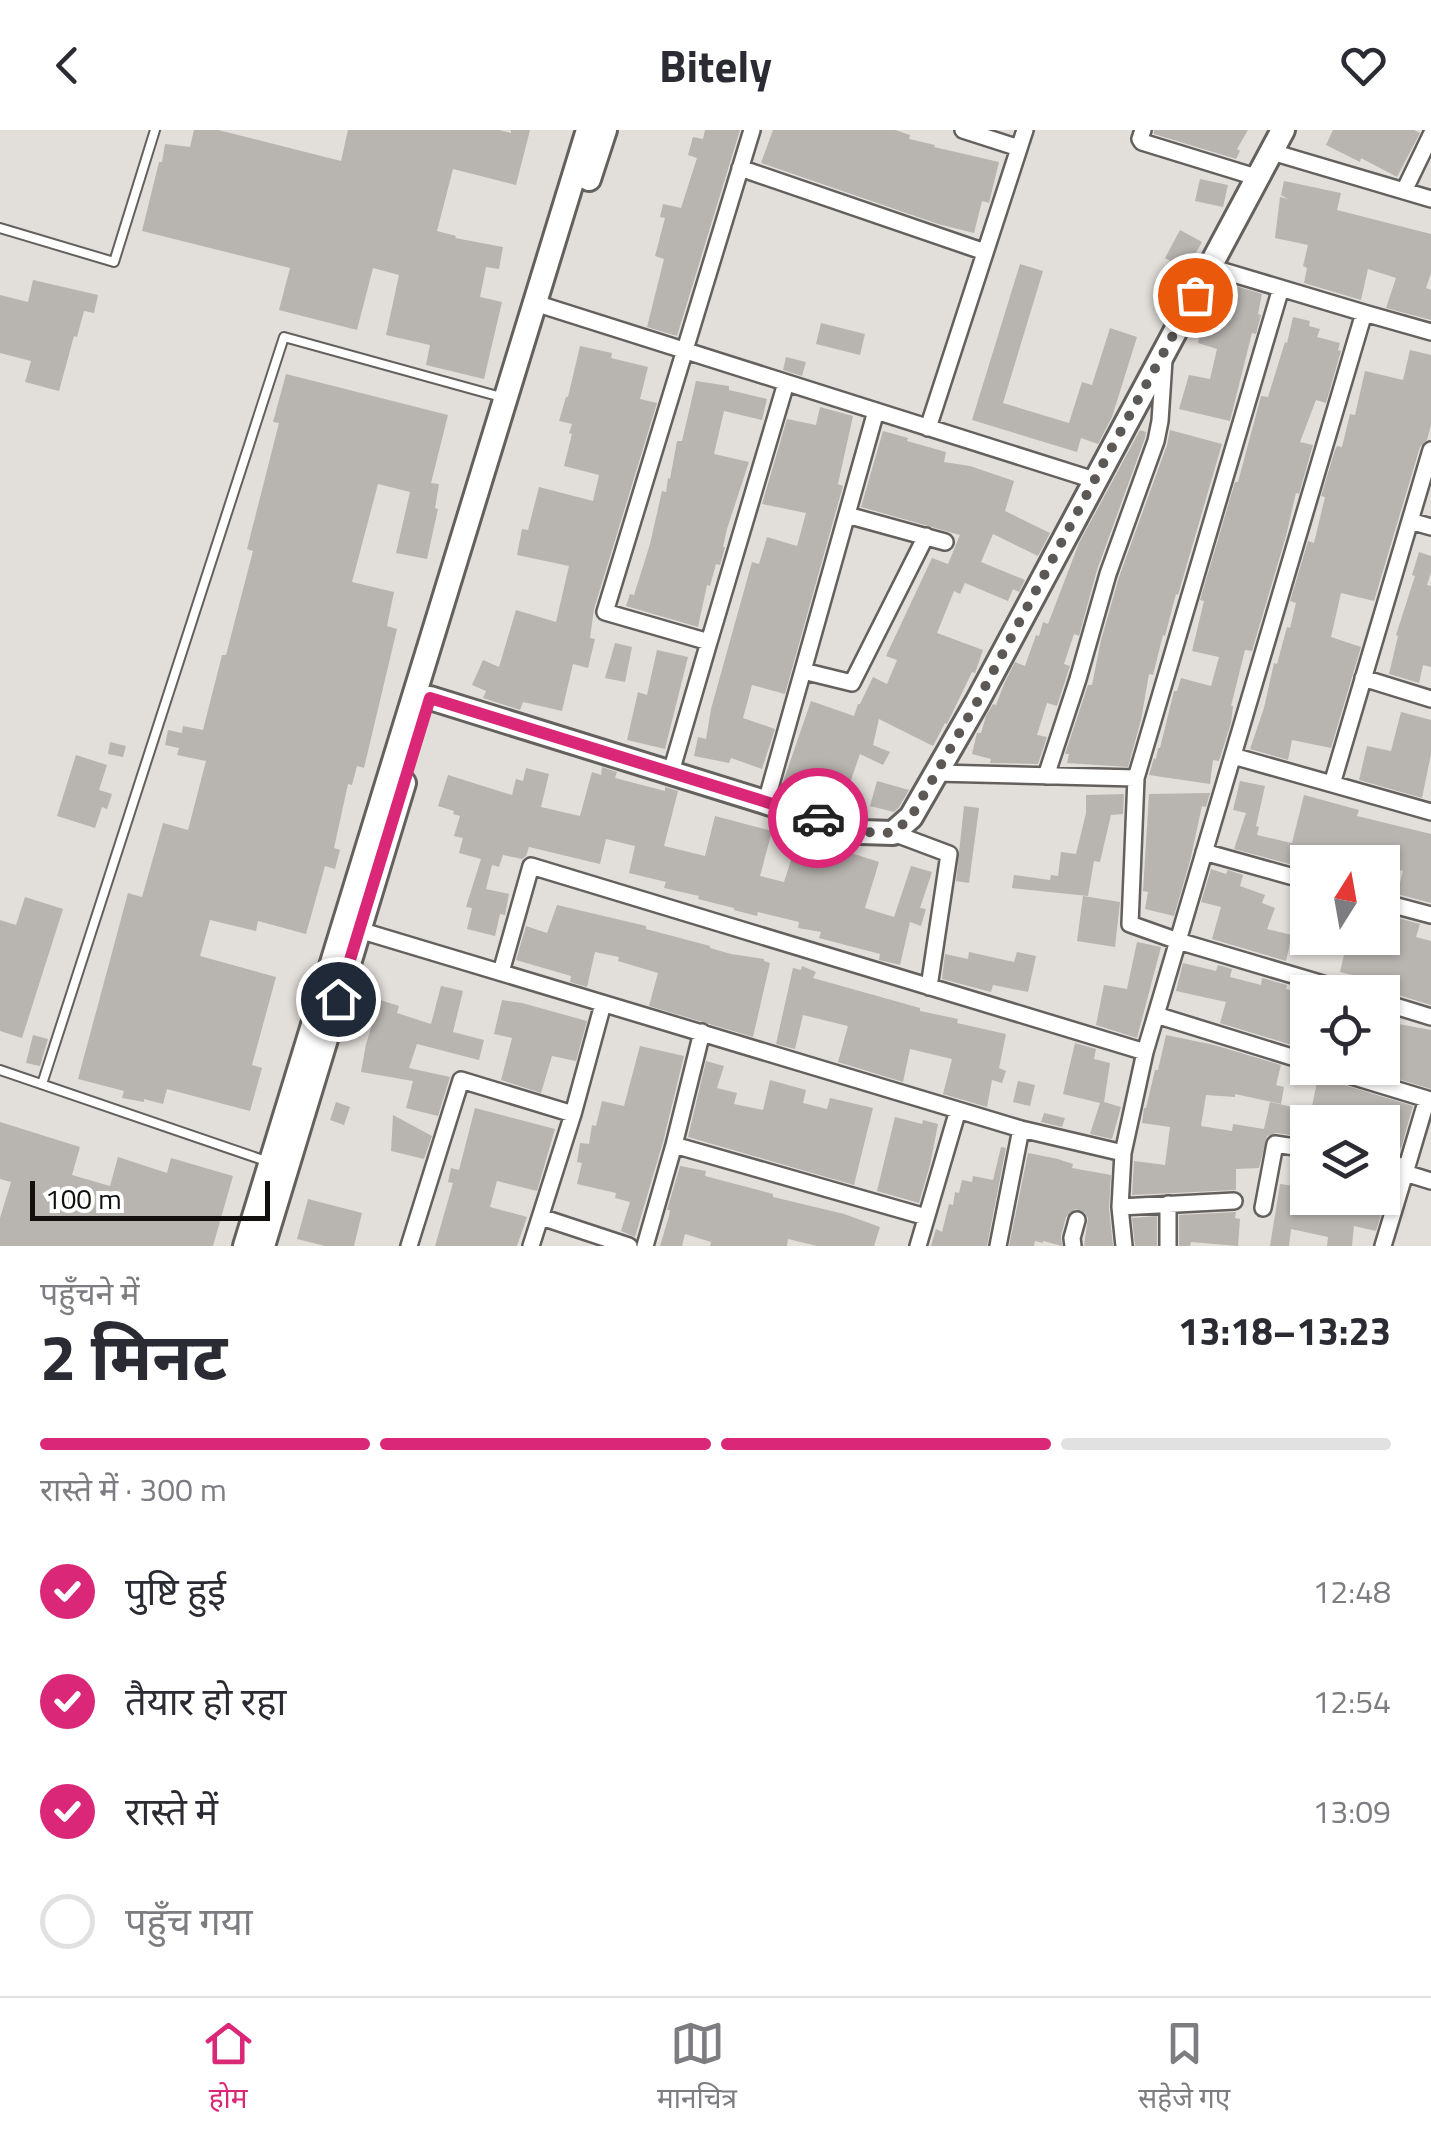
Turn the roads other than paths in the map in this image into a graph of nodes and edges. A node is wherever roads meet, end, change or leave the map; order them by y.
1 (154, 130) edge
2 (588, 130) edge
3 (605, 130) edge
4 (752, 130) edge
5 (963, 130) edge
6 (1025, 130) edge
7 (1143, 130) edge
8 (1283, 130) edge
9 (1431, 136) edge
10 (1019, 148) junction
11 (1272, 152) junction
12 (740, 168) junction
13 (1259, 178) junction
14 (1404, 191) junction
15 (1431, 199) edge
16 (0, 228) edge
17 (986, 252) junction
18 (1210, 267) junction
19 (1282, 288) junction
20 (541, 306) junction
21 (1364, 313) junction
22 (1431, 332) edge
23 (684, 351) junction
24 (1164, 352) junction
25 (786, 383) junction
26 (506, 398) junction
27 (876, 411) junction
28 (928, 428) junction
29 (1431, 450) edge
30 (1094, 480) junction
31 (846, 514) junction
32 (1410, 521) junction
33 (1431, 527) edge
34 (926, 536) junction
35 (945, 542) dead end
36 (709, 642) junction
37 (802, 671) junction
38 (1364, 678) junction
39 (430, 698) junction
40 (1431, 698) edge
41 (1232, 756) junction
42 (670, 772) junction
43 (936, 773) junction
44 (1046, 776) junction
45 (1136, 778) junction
46 (1332, 784) junction
47 (766, 802) junction
48 (1431, 812) edge
49 (893, 833) junction
50 (1204, 852) junction
51 (1290, 876) edge
52 (1400, 907) edge
53 (1431, 915) edge
54 (359, 930) junction
55 (1178, 941) junction
56 (501, 972) junction
57 (1293, 975) edge
58 (930, 987) junction
59 (603, 1004) junction
60 (1400, 1007) edge
61 (1156, 1015) junction
62 (1431, 1016) edge
63 (702, 1032) junction
64 (1144, 1052) junction
65 (1290, 1056) edge
66 (0, 1070) edge
67 (42, 1084) junction
68 (1380, 1085) edge
69 (1429, 1100) edge
70 (958, 1110) junction
71 (574, 1114) junction
72 (1020, 1128) junction
73 (674, 1146) junction
74 (1290, 1147) edge
75 (1122, 1153) junction
76 (270, 1162) junction
77 (1400, 1168) edge
78 (1406, 1170) junction
79 (1431, 1181) edge
80 (1234, 1202) dead end
81 (1168, 1204) junction
82 (1120, 1207) junction
83 (1263, 1208) dead end
84 (540, 1217) junction
85 (926, 1217) junction
86 (1076, 1220) dead end
87 (264, 1245) edge
88 (409, 1246) edge
89 (531, 1246) edge
90 (629, 1246) edge
91 (645, 1246) edge
92 (918, 1246) edge
93 (998, 1246) edge
94 (1073, 1246) edge
95 (1124, 1246) edge
96 (1168, 1246) edge
97 (1382, 1246) edge

1 - 16 lane
2 - 20 street
3 - 20 street
4 - 12 street
5 - 10 street
6 - 10 street
7 - 13 street
8 - 11 street
9 - 14 street
10 - 17 street
11 - 13 street
11 - 14 street
12 - 17 street
12 - 23 street
13 - 18 street
14 - 15 street
17 - 28 street
18 - 19 street
18 - 24 street
19 - 21 street
19 - 45 street
20 - 23 street
20 - 26 street
20 - 39 street
21 - 22 street
21 - 41 street
23 - 25 street
23 - 36 street
24 - 30 street
24 - 44 street
25 - 27 street
25 - 36 street
26 - 67 lane
26 - 76 street
27 - 28 street
27 - 31 street
28 - 30 street
29 - 32 street
30 - 43 street
31 - 34 street
31 - 37 street
32 - 33 street
32 - 38 street
34 - 35 street
34 - 37 street
36 - 42 street
37 - 47 street
38 - 40 street
38 - 46 street
39 - 42 street
39 - 54 street
41 - 46 street
41 - 50 street
42 - 47 street
43 - 44 street
43 - 49 street
44 - 45 street
45 - 55 street
46 - 48 street
47 - 49 street
49 - 58 street
50 - 51 street
50 - 55 street
52 - 53 street
54 - 56 street
54 - 87 street
55 - 57 street
55 - 61 street
56 - 58 street
56 - 59 street
58 - 64 street
59 - 63 street
59 - 71 street
60 - 62 street
61 - 64 street
61 - 65 street
63 - 70 street
63 - 73 street
64 - 75 street
66 - 67 lane
67 - 76 lane
68 - 69 street
69 - 78 street
70 - 72 street
70 - 85 street
71 - 84 street
71 - 88 street
72 - 75 street
72 - 93 street
73 - 85 street
73 - 91 street
74 - 83 street
75 - 82 street
76 - 87 street
77 - 78 street
78 - 79 street
78 - 97 street
80 - 81 street
81 - 82 street
81 - 96 street
82 - 95 street
84 - 89 street
84 - 90 street
85 - 92 street
86 - 94 street

